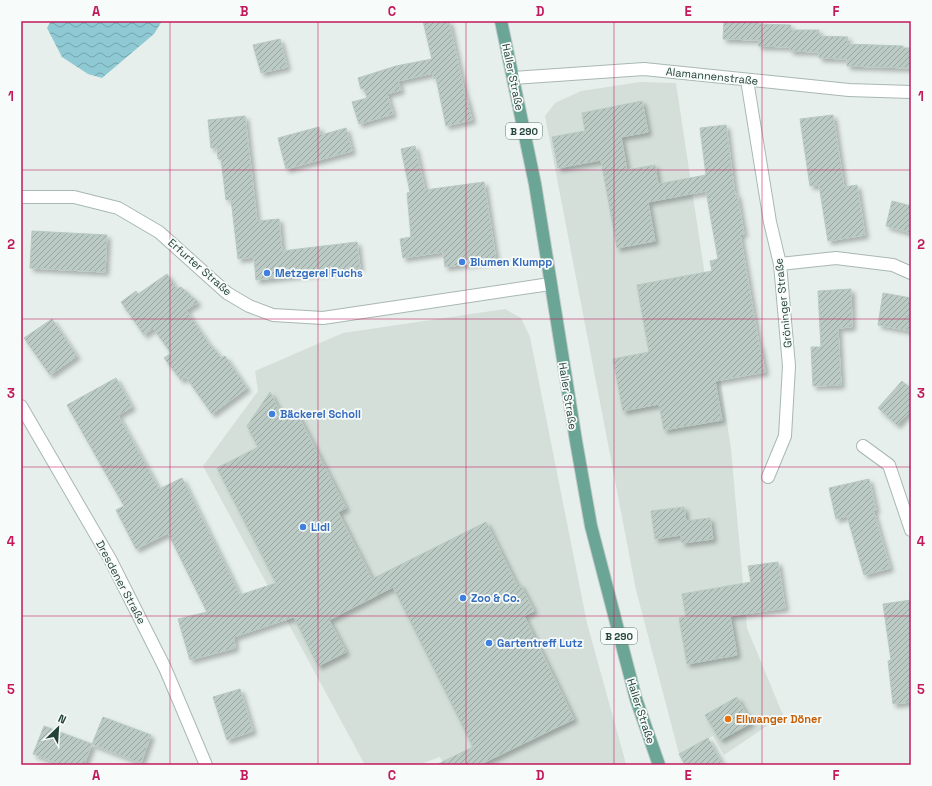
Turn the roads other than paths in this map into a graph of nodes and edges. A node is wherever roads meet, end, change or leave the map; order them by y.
1 (501, 21) edge
2 (513, 78) junction
3 (747, 80) junction
4 (911, 92) edge
5 (21, 197) edge
6 (780, 264) junction
7 (911, 273) edge
8 (550, 284) junction
9 (21, 406) edge
10 (863, 446) dead end
11 (768, 476) dead end
12 (911, 530) edge
13 (206, 765) edge
14 (659, 765) edge

1 - 2 main road, Haller Straße / B 290
2 - 3 street, Alamannenstraße
2 - 8 main road, Haller Straße / B 290
3 - 4 street, Alamannenstraße
3 - 6 street, Gröninger Straße
5 - 8 street, Erfurter Straße
6 - 7 street
6 - 11 street, Gröninger Straße
8 - 14 main road, Haller Straße / B 290
9 - 13 street, Dresdener Straße
10 - 12 street

